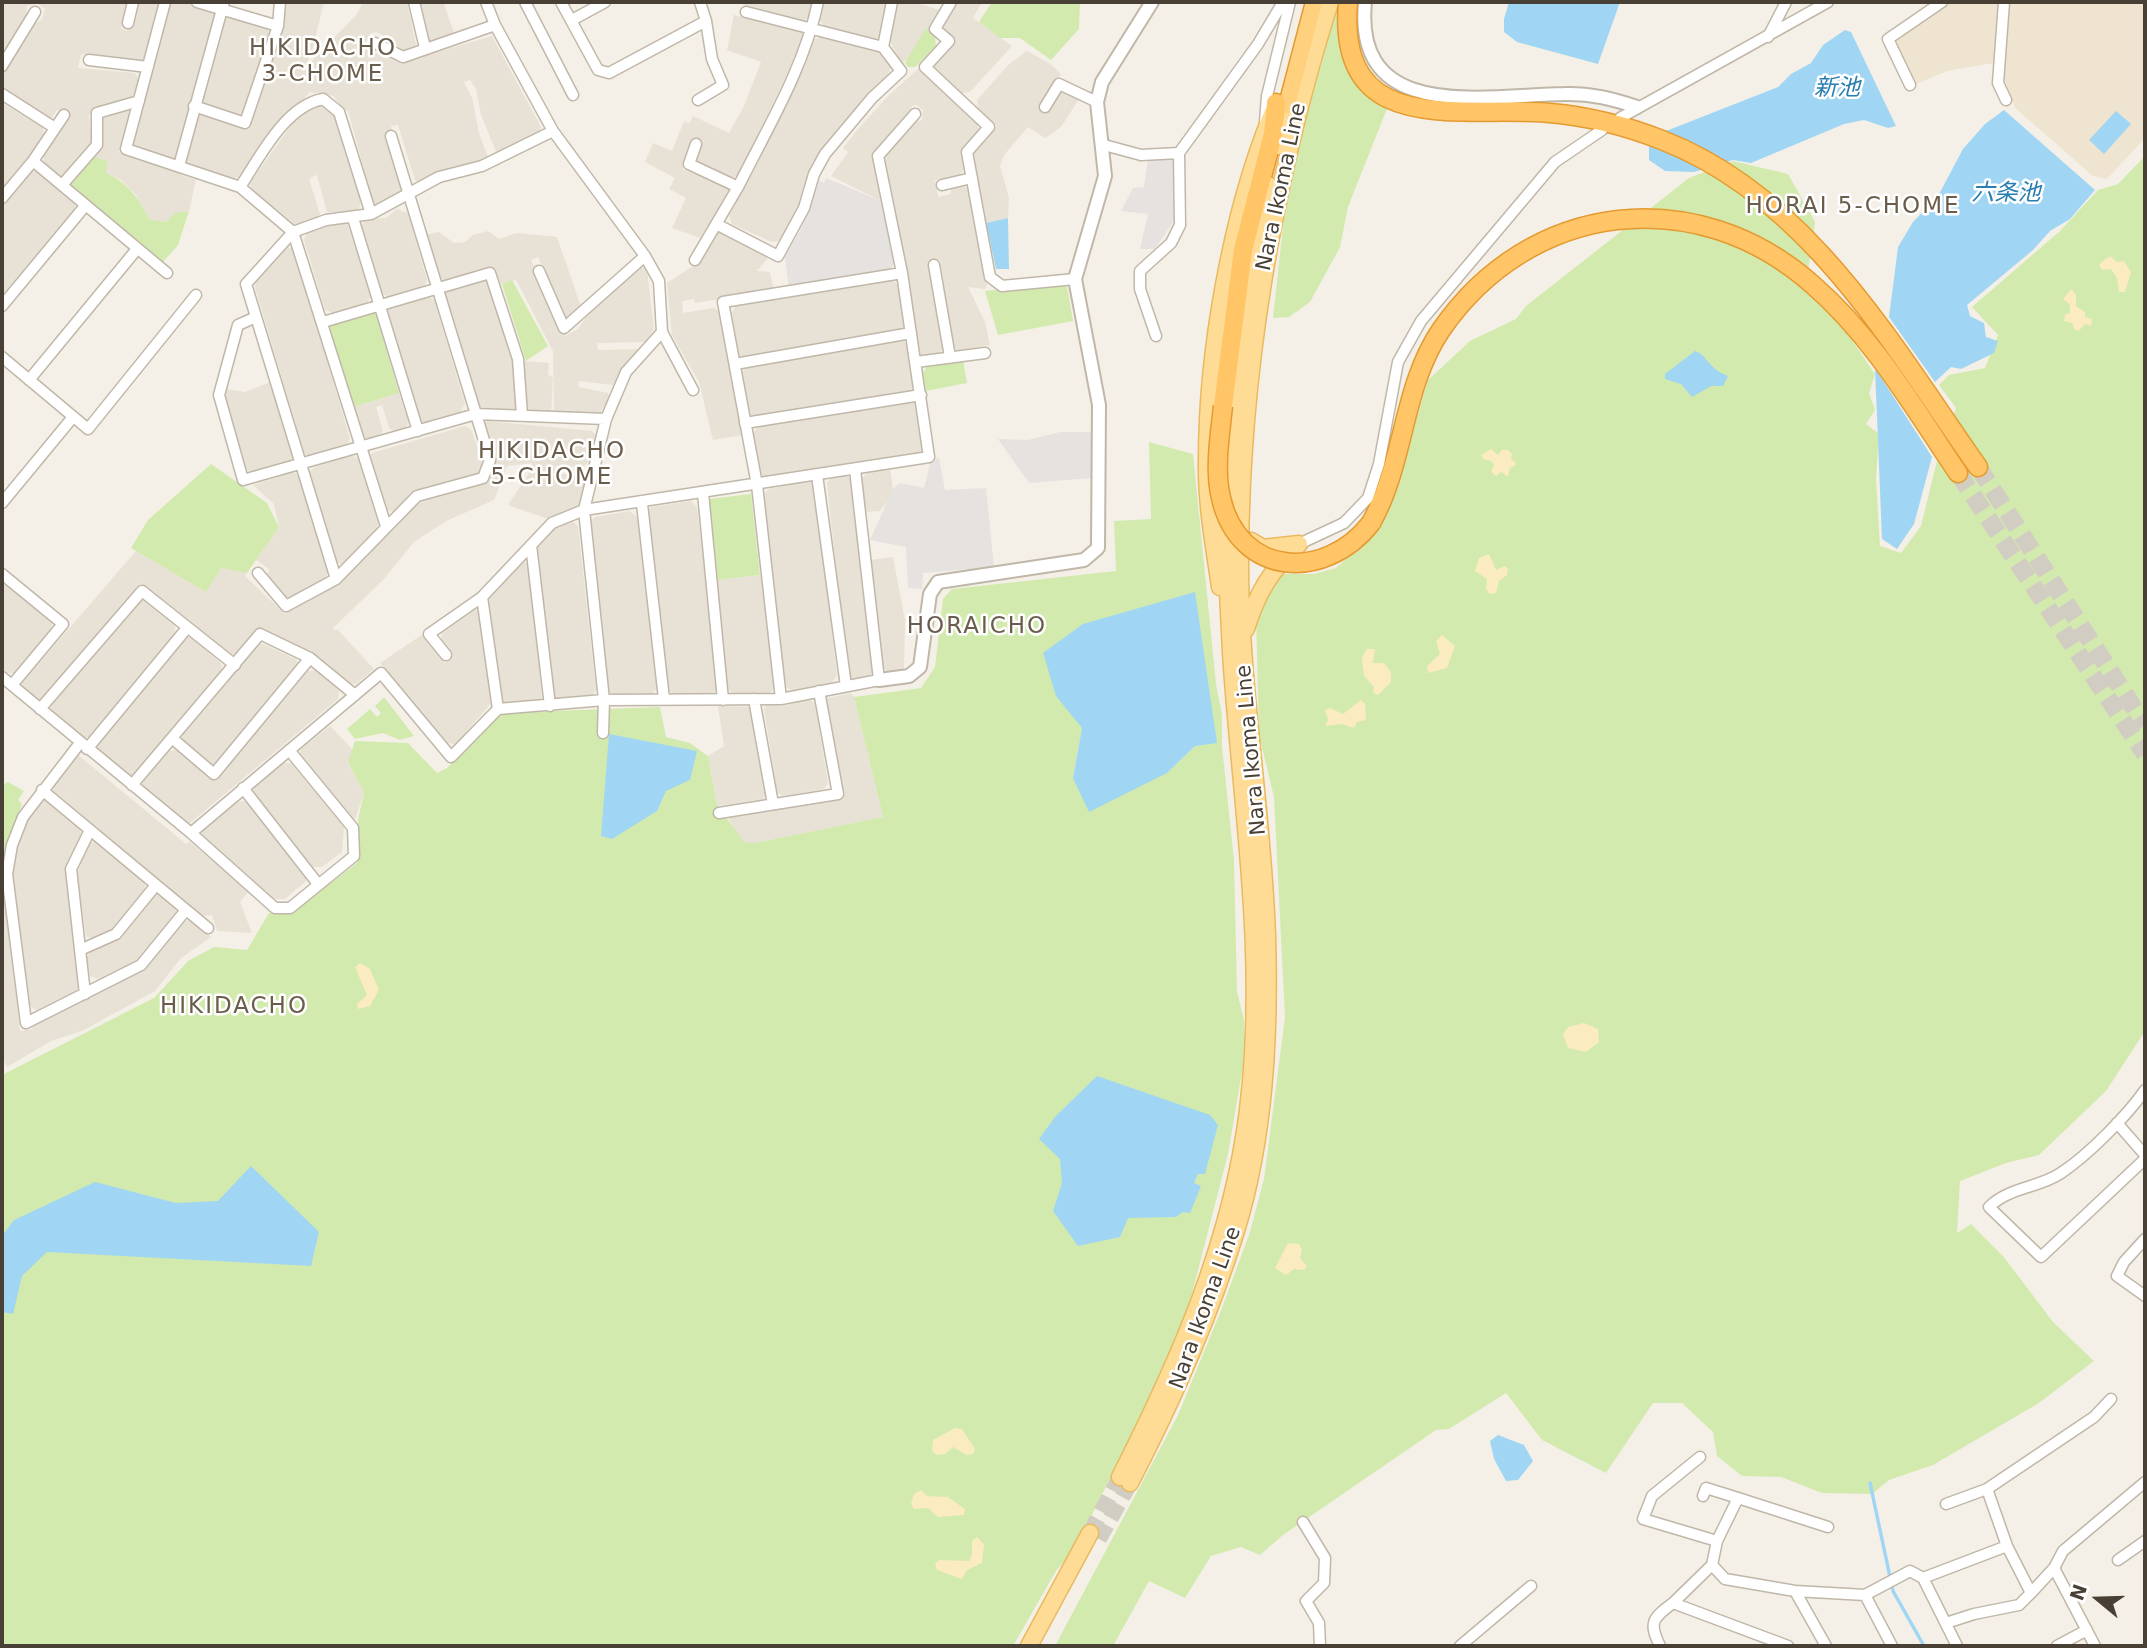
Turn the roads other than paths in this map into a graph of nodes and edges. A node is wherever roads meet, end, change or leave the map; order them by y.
1 (133, 2) edge
2 (165, 2) edge
3 (197, 2) edge
4 (280, 2) edge
5 (414, 2) edge
6 (486, 2) edge
7 (525, 2) edge
8 (561, 2) edge
9 (605, 2) edge
10 (700, 2) edge
11 (818, 2) edge
12 (892, 2) edge
13 (951, 2) edge
14 (1152, 2) edge
15 (1283, 2) edge
16 (1290, 2) edge
17 (1305, 2) edge
18 (1314, 2) edge
19 (1330, 2) edge
20 (1348, 2) edge
21 (1364, 2) edge
22 (1786, 2) edge
23 (1828, 2) edge
24 (1942, 2) edge
25 (2004, 2) edge
26 (223, 6) edge
27 (35, 12) dead end
28 (746, 12) dead end
29 (572, 20) junction
30 (706, 21) junction
31 (128, 23) dead end
32 (495, 25) junction
33 (278, 26) junction
34 (813, 28) junction
35 (1768, 37) junction
36 (375, 43) dead end
37 (883, 47) junction
38 (425, 48) junction
39 (89, 60) dead end
40 (2, 66) edge
41 (148, 67) junction
42 (1910, 85) dead end
43 (2, 94) edge
44 (573, 95) dead end
45 (698, 100) dead end
46 (2006, 100) dead end
47 (139, 101) junction
48 (1097, 102) junction
49 (1281, 104) junction
50 (194, 106) junction
51 (1045, 107) dead end
52 (1637, 107) junction
53 (915, 114) dead end
54 (64, 115) dead end
55 (1625, 124) junction
56 (55, 128) junction
57 (1602, 130) dead end
58 (553, 131) junction
59 (1269, 133) junction
60 (391, 135) dead end
61 (696, 144) dead end
62 (1104, 145) junction
63 (1179, 153) junction
64 (33, 161) junction
65 (179, 166) junction
66 (972, 178) junction
67 (62, 185) junction
68 (942, 185) dead end
69 (240, 187) junction
70 (738, 187) junction
71 (409, 196) junction
72 (2, 198) edge
73 (85, 206) junction
74 (371, 215) junction
75 (354, 218) junction
76 (718, 225) junction
77 (293, 232) junction
78 (137, 248) junction
79 (645, 256) junction
80 (695, 260) dead end
81 (934, 265) dead end
82 (539, 271) dead end
83 (167, 273) dead end
84 (902, 273) junction
85 (1075, 279) junction
86 (437, 289) junction
87 (196, 295) dead end
88 (379, 303) junction
89 (2, 306) edge
90 (256, 317) junction
91 (323, 322) junction
92 (662, 332) junction
93 (911, 333) junction
94 (1156, 335) dead end
95 (985, 353) dead end
96 (2, 357) edge
97 (950, 357) junction
98 (916, 362) junction
99 (734, 364) junction
100 (29, 380) junction
101 (693, 390) dead end
102 (921, 395) junction
103 (476, 414) junction
104 (522, 415) junction
105 (73, 417) junction
106 (606, 419) junction
107 (745, 423) junction
108 (418, 430) junction
109 (360, 447) junction
110 (300, 465) junction
111 (1978, 467) tunnel mouth
112 (855, 469) junction
113 (1958, 473) tunnel mouth
114 (817, 475) junction
115 (757, 485) junction
116 (703, 494) junction
117 (2, 503) edge
118 (642, 504) junction
119 (584, 510) junction
120 (1241, 513) junction
121 (386, 527) junction
122 (1299, 544) junction
123 (531, 545) junction
124 (258, 573) dead end
125 (2, 574) edge
126 (336, 579) junction
127 (482, 597) junction
128 (187, 628) junction
129 (1242, 642) junction
130 (446, 655) dead end
131 (1231, 655) junction
132 (310, 658) junction
133 (235, 665) junction
134 (2, 677) edge
135 (879, 680) junction
136 (12, 685) junction
137 (846, 686) junction
138 (818, 691) junction
139 (355, 695) junction
140 (664, 699) junction
141 (723, 699) junction
142 (754, 699) junction
143 (781, 699) junction
144 (604, 700) junction
145 (551, 706) junction
146 (40, 709) junction
147 (498, 709) junction
148 (603, 733) dead end
149 (173, 739) junction
150 (84, 746) junction
151 (289, 750) junction
152 (132, 785) junction
153 (243, 788) junction
154 (42, 789) junction
155 (773, 804) junction
156 (719, 813) dead end
157 (90, 830) junction
158 (191, 833) junction
159 (318, 884) junction
160 (156, 885) junction
161 (186, 910) junction
162 (208, 928) dead end
163 (80, 950) junction
164 (85, 994) junction
165 (2145, 1090) edge
166 (2117, 1123) junction
167 (2145, 1157) edge
168 (2145, 1239) edge
169 (2145, 1296) edge
170 (2110, 1399) dead end
171 (1700, 1457) dead end
172 (2145, 1482) edge
173 (1987, 1489) junction
174 (1703, 1496) dead end
175 (1738, 1498) junction
176 (1946, 1504) dead end
177 (1303, 1522) dead end
178 (1828, 1527) dead end
179 (1717, 1541) junction
180 (2145, 1541) edge
181 (2007, 1546) junction
182 (2118, 1560) dead end
183 (1712, 1565) junction
184 (2054, 1568) junction
185 (1923, 1578) junction
186 (1531, 1586) dead end
187 (1795, 1591) junction
188 (2031, 1593) junction
189 (1865, 1595) junction
190 (1673, 1602) junction
191 (1946, 1623) junction
192 (2087, 1630) junction
193 (1029, 1646) edge
194 (1041, 1646) edge
195 (1320, 1646) edge
196 (1460, 1646) edge
197 (1660, 1646) edge
198 (1788, 1646) edge
199 (1826, 1646) edge
200 (1892, 1646) edge
201 (1957, 1646) edge
202 (2057, 1646) edge
203 (2095, 1646) edge

1 - 31 street
2 - 41 street
3 - 26 street
4 - 33 street
5 - 38 street
6 - 32 street
7 - 44 street
8 - 29 street
9 - 29 street
10 - 30 street
11 - 34 street
12 - 37 street
13 - 66 street
14 - 48 street
15 - 63 street
16 - 59 street
17 - 49 highway
18 - 49 highway
19 - 120 main road, Nara Ikoma Line
20 - 55 highway
21 - 52 street
22 - 35 street
23 - 35 street
24 - 42 street
25 - 46 street
26 - 33 street
26 - 50 street
27 - 40 street
28 - 34 street
29 - 30 street
30 - 45 street
32 - 38 street
32 - 58 street
33 - 50 street
34 - 37 street
34 - 70 street
35 - 52 street
36 - 38 street
37 - 76 street
39 - 41 street
41 - 47 street
43 - 56 street
47 - 65 street
47 - 67 street
48 - 51 street
48 - 62 street
49 - 59 highway
49 - 131 main road, Nara Ikoma Line
50 - 65 street
52 - 55 street
53 - 84 street
54 - 56 street
55 - 111 highway
56 - 64 street
57 - 122 street
58 - 71 street
58 - 79 street
59 - 113 highway, bridge
59 - 131 main road, Nara Ikoma Line
60 - 71 street
61 - 70 street
62 - 63 street
62 - 85 street
63 - 94 street
64 - 67 street
64 - 72 street
65 - 69 street
66 - 68 street
66 - 85 street
67 - 73 street
69 - 74 street
69 - 77 street
70 - 76 street
71 - 74 street
71 - 86 street
73 - 78 street
73 - 89 street
74 - 75 street
75 - 77 street
75 - 88 street
76 - 80 street
77 - 90 street
77 - 91 street
78 - 83 street
78 - 100 street
79 - 82 street
79 - 92 street
81 - 97 street
84 - 93 street
84 - 99 street
85 - 135 street
86 - 88 street
86 - 103 street
86 - 104 street
87 - 105 street
88 - 91 street
88 - 108 street
90 - 110 street
90 - 110 street
91 - 109 street
92 - 101 street
92 - 106 street
93 - 98 street
93 - 99 street
95 - 97 street
96 - 100 street
97 - 98 street
98 - 102 street
99 - 107 street
100 - 105 street
102 - 107 street
102 - 112 street
103 - 104 street
103 - 108 street
103 - 121 street
104 - 106 street
105 - 117 street
106 - 119 street
107 - 115 street
108 - 109 street
109 - 110 street
109 - 121 street
110 - 126 street
112 - 114 street
112 - 135 street
114 - 115 street
114 - 137 street
115 - 116 street
115 - 143 street
116 - 118 street
116 - 141 street
118 - 119 street
118 - 140 street
119 - 123 street
119 - 144 street
120 - 122 main road
120 - 129 main road, Nara Ikoma Line
121 - 126 street
122 - 129 main road
123 - 127 street
123 - 145 street
124 - 126 street
125 - 136 street
127 - 130 street
127 - 147 street
128 - 133 street
128 - 146 street
128 - 150 street
129 - 131 main road, Nara Ikoma Line
132 - 133 street
132 - 139 street
132 - 149 street
133 - 149 street
134 - 136 street
135 - 137 street
136 - 146 street
137 - 138 street
138 - 143 street
138 - 155 street
139 - 147 street
139 - 151 street
140 - 141 street
140 - 144 street
141 - 142 street
142 - 143 street
142 - 155 street
144 - 145 street
144 - 148 street
145 - 147 street
146 - 150 street
149 - 152 street
150 - 152 street
150 - 154 street
151 - 153 street
151 - 159 street
152 - 158 street
153 - 158 street
153 - 159 street
154 - 157 street
154 - 164 street
155 - 156 street
157 - 160 street
157 - 163 street
158 - 159 street
160 - 161 street
160 - 163 street
161 - 162 street
161 - 164 street
163 - 164 street
165 - 166 street
166 - 167 street
166 - 167 street
168 - 169 street
170 - 173 street
171 - 179 street
172 - 184 street
173 - 176 street
173 - 181 street
174 - 175 street
175 - 178 street
175 - 179 street
177 - 195 street
179 - 183 street
180 - 182 street
181 - 185 street
181 - 188 street
183 - 187 street
183 - 190 street
184 - 188 street
184 - 192 street
185 - 189 street
185 - 191 street
186 - 196 street
187 - 189 street
187 - 199 street
188 - 191 street
189 - 200 street
190 - 197 street
190 - 198 street
191 - 201 street
192 - 202 street
192 - 203 street
193 - 194 main road

